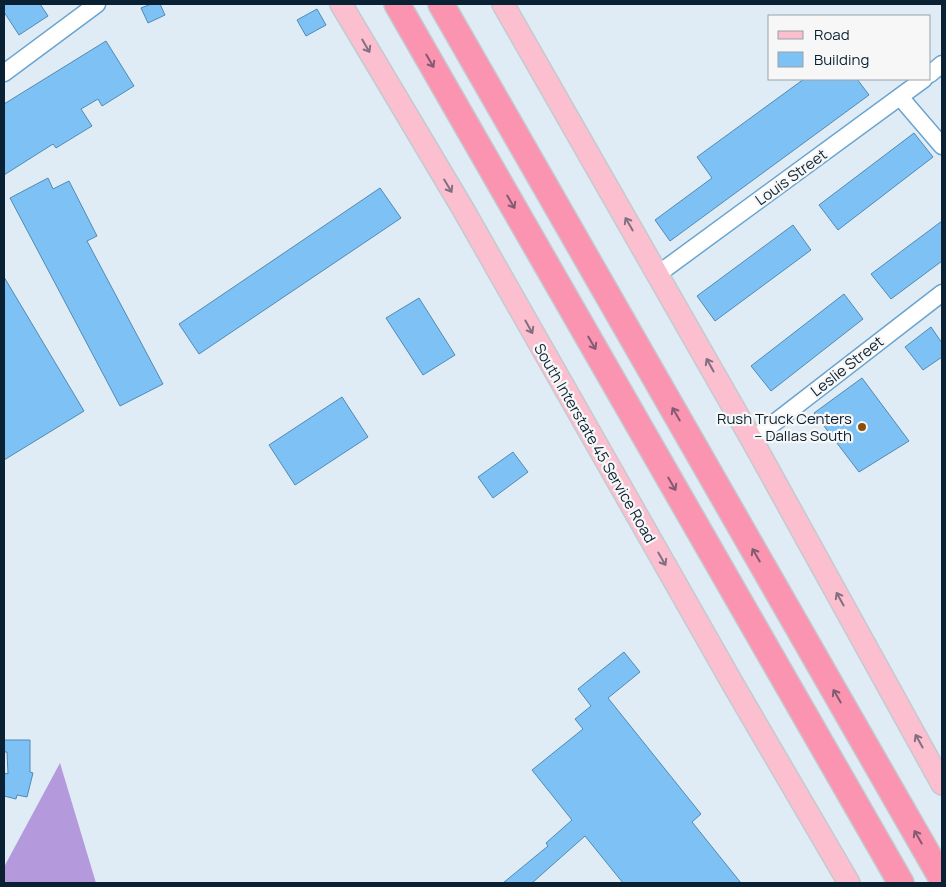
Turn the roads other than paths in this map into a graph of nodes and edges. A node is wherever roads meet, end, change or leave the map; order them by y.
1 (97, 4) edge
2 (341, 4) edge
3 (397, 4) edge
4 (441, 4) edge
5 (503, 4) edge
6 (942, 64) edge
7 (4, 73) edge
8 (931, 73) edge
9 (923, 80) edge
10 (900, 97) junction
11 (942, 146) edge
12 (658, 274) junction
13 (942, 293) edge
14 (752, 440) junction
15 (942, 784) edge
16 (942, 879) edge
17 (849, 883) edge
18 (901, 883) edge

1 - 7 street
2 -> 17 main road, South Interstate 45 Service Road
3 -> 18 highway
16 -> 4 highway
12 -> 5 main road
6 - 8 street
9 - 10 street, Louis Street
10 - 11 street
10 - 12 street, Louis Street
14 -> 12 main road
13 - 14 street, Leslie Street
15 -> 14 main road

